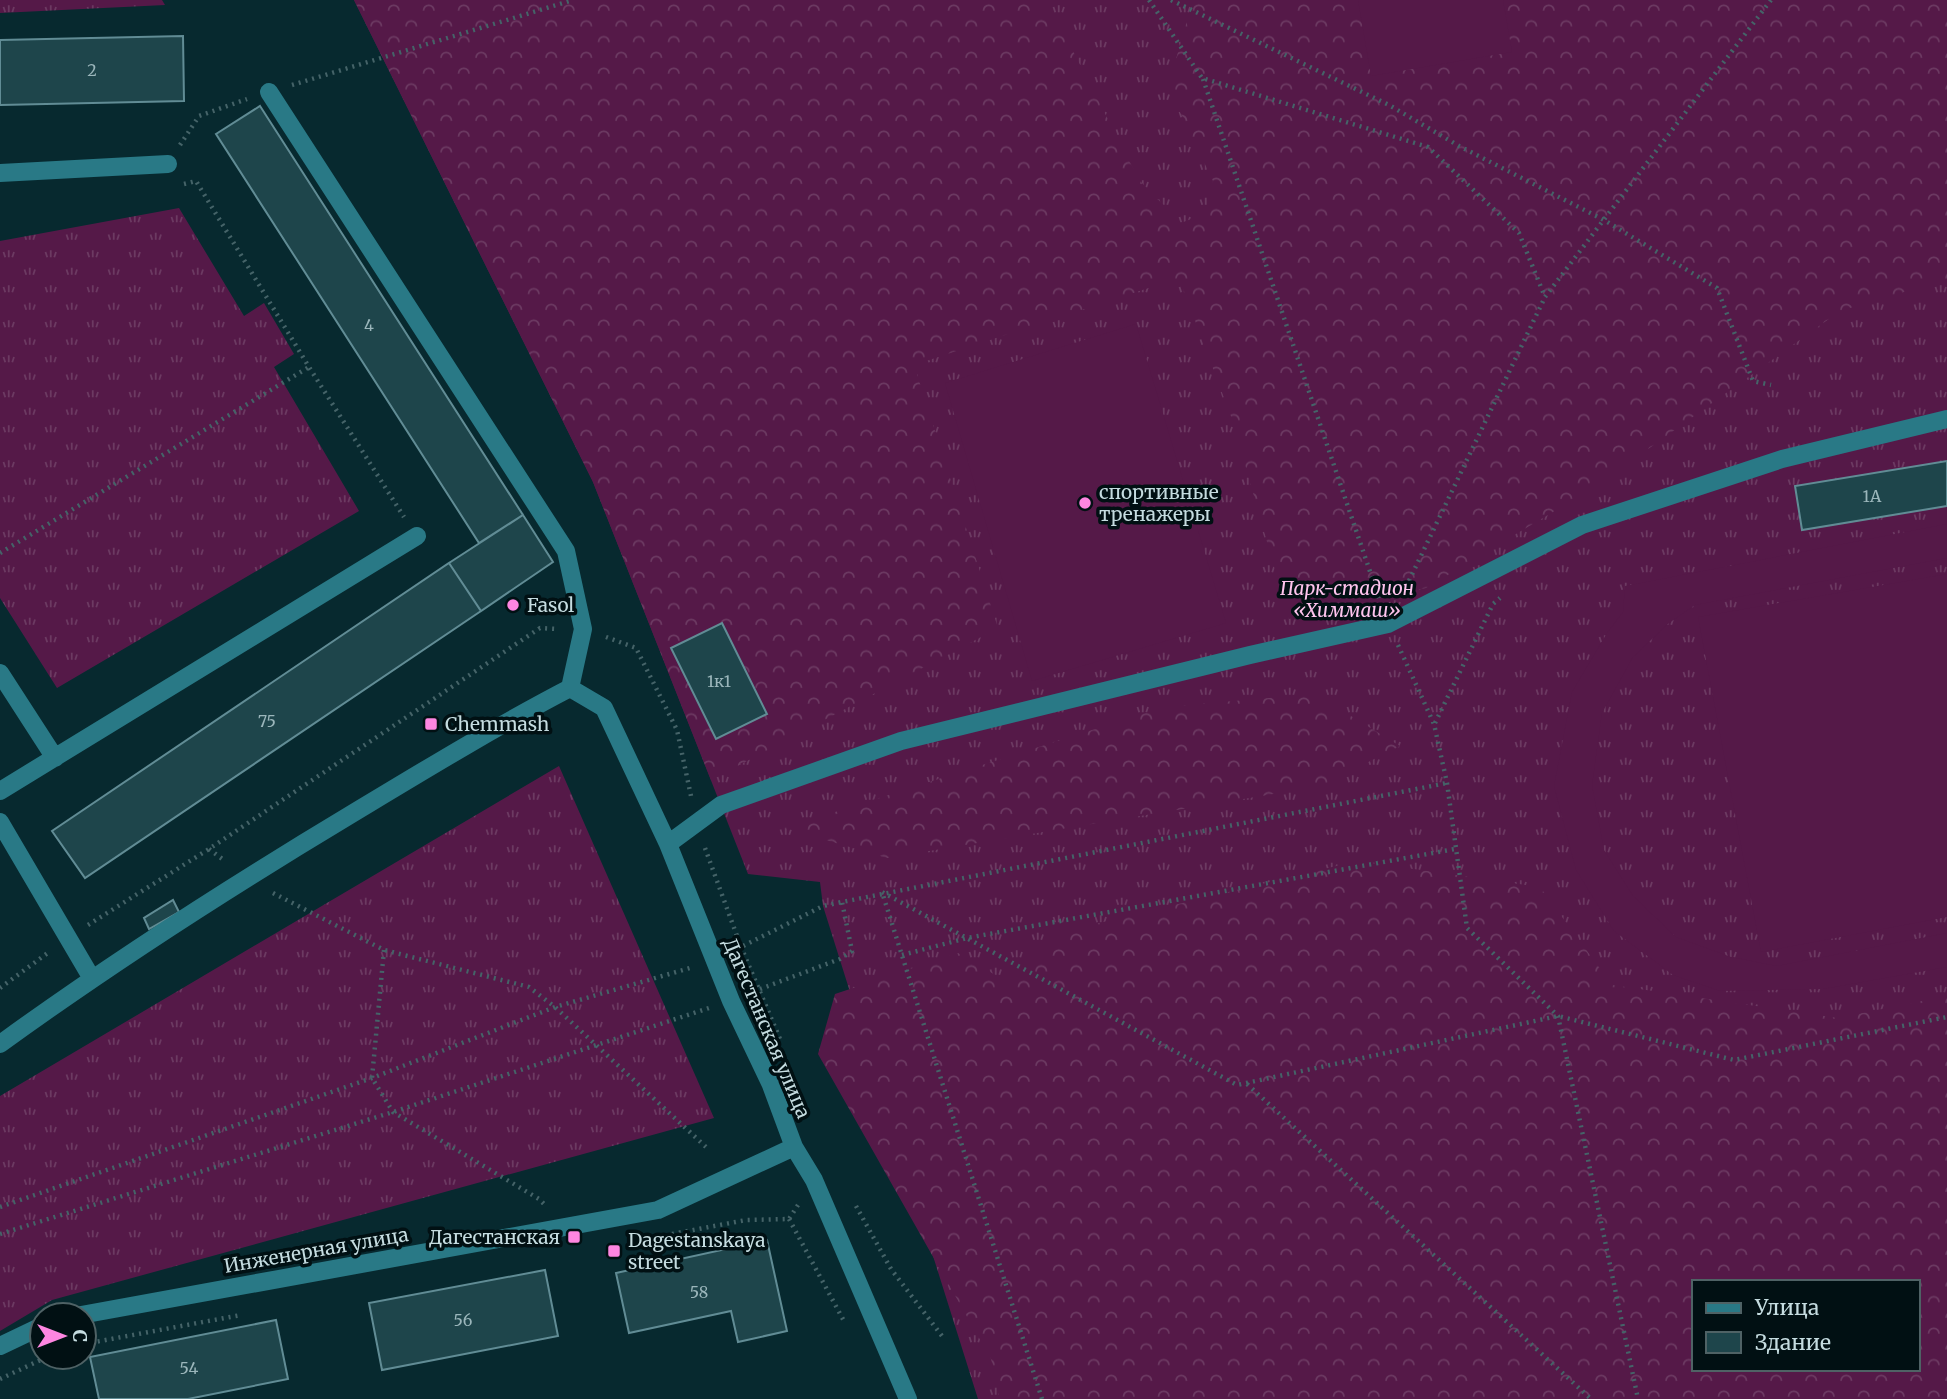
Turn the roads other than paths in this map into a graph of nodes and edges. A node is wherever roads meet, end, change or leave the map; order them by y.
1 (269, 92) road end
2 (168, 164) road end
3 (0, 173) edge
4 (1947, 419) edge
5 (416, 536) road end
6 (0, 673) edge
7 (570, 688) junction
8 (55, 758) junction
9 (0, 791) edge
10 (0, 821) edge
11 (668, 844) junction
12 (91, 977) junction
13 (0, 1044) edge
14 (794, 1147) junction
15 (98, 1312) edge
16 (28, 1333) edge
17 (0, 1346) edge
18 (908, 1399) edge

1 - 7 street
2 - 3 street
4 - 11 street
5 - 8 street
6 - 8 street
7 - 11 street, Дагестанская улица
7 - 12 street
8 - 9 street
10 - 12 street
11 - 14 street, Дагестанская улица
12 - 13 street
14 - 15 street, Инженерная улица
14 - 18 street, Дагестанская улица
16 - 17 street

